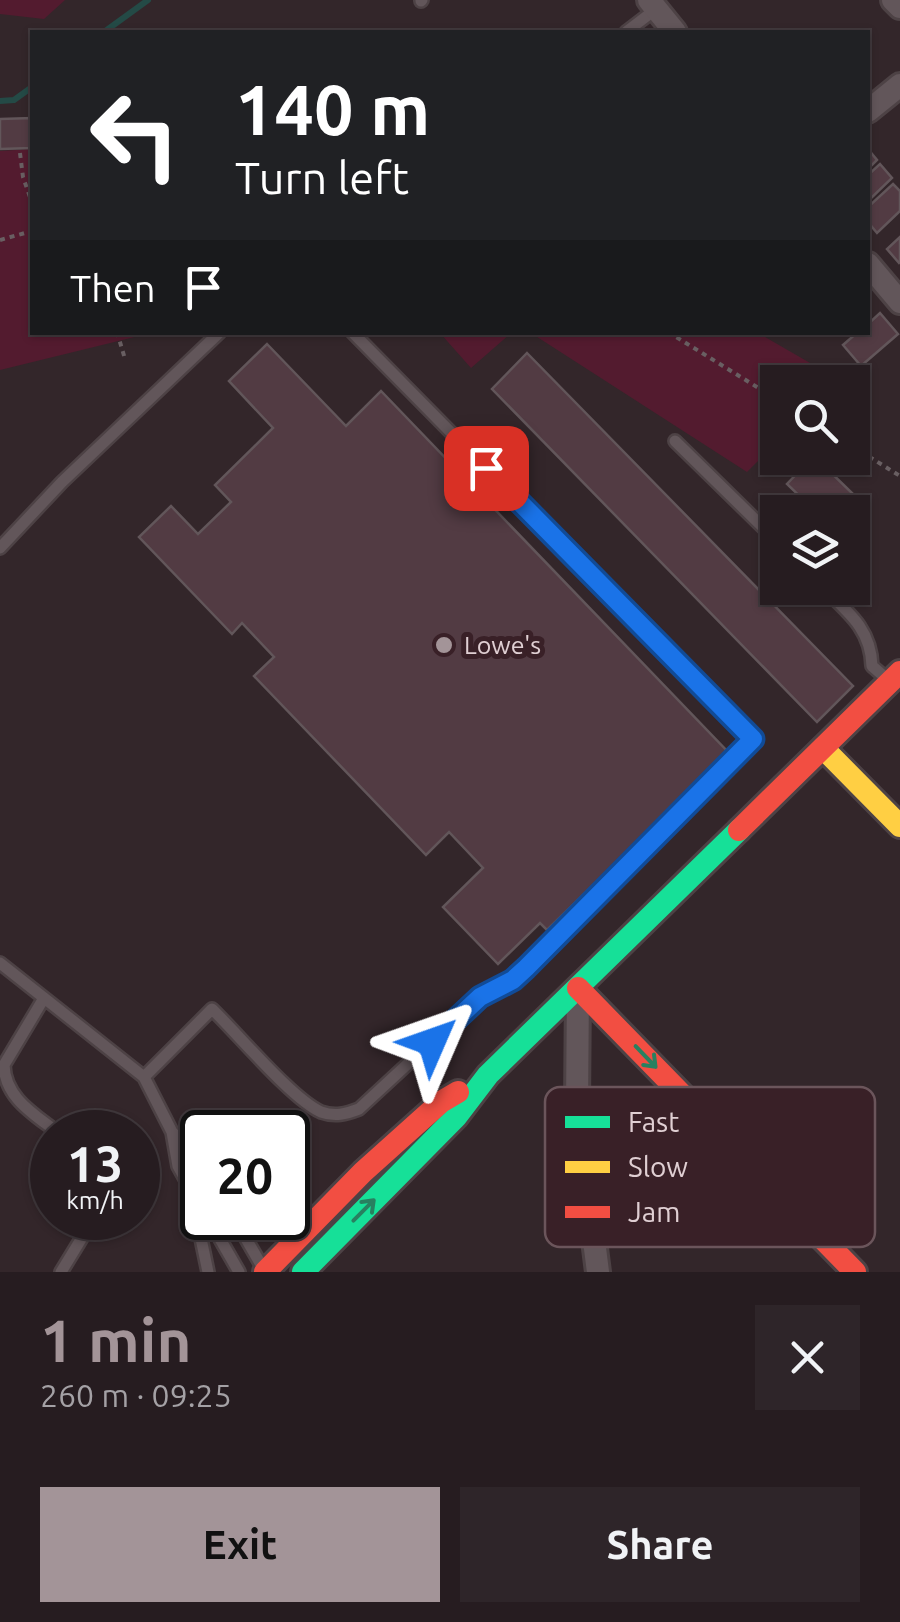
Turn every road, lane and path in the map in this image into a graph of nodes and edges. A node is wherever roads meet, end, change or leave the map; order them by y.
1 (893, 0) edge
2 (652, 4) edge
3 (900, 6) edge
4 (628, 30) edge
5 (673, 30) edge
6 (900, 85) edge
7 (870, 109) edge
8 (20, 152) dead end
9 (30, 196) edge
10 (30, 232) edge
11 (0, 240) edge
12 (870, 266) edge
13 (900, 302) edge
14 (118, 335) edge
15 (217, 335) edge
16 (355, 335) edge
17 (673, 335) edge
18 (125, 359) dead end
19 (760, 389) edge
20 (675, 441) dead end
21 (870, 457) edge
22 (900, 476) edge
23 (760, 524) edge
24 (0, 548) edge
25 (840, 605) edge
26 (895, 677) edge
27 (823, 748) junction
28 (900, 826) edge
29 (0, 963) edge
30 (578, 988) junction
31 (44, 998) junction
32 (488, 1075) junction
33 (144, 1077) junction
34 (577, 1087) edge
35 (675, 1087) edge
36 (30, 1110) edge
37 (172, 1132) junction
38 (180, 1140) edge
39 (180, 1169) edge
40 (319, 1218) junction
41 (310, 1219) edge
42 (80, 1240) edge
43 (201, 1240) edge
44 (221, 1240) edge
45 (247, 1240) edge
46 (595, 1247) edge
47 (831, 1247) edge
48 (60, 1272) edge
49 (208, 1272) edge
50 (239, 1272) edge
51 (265, 1272) edge
52 (303, 1272) edge
53 (598, 1272) edge
54 (855, 1272) edge

1 - 3 street
2 - 4 lane
2 - 5 street
6 - 7 street
8 - 9 path
10 - 11 path
12 - 13 street
14 - 18 path
15 - 24 lane
16 - 33 lane
17 - 19 path
20 - 23 lane
21 - 22 path
25 - 26 lane
26 - 27 street
27 - 28 street
27 - 30 street
29 - 31 lane
30 - 32 street
30 - 34 street
30 -> 35 street
31 - 33 lane
31 - 36 lane
32 - 40 street
52 -> 32 street
33 - 37 lane
37 - 38 lane
37 - 39 lane
40 - 41 lane
40 - 51 street
42 - 48 lane
43 - 49 lane
44 - 50 lane
45 - 51 lane
46 - 53 street
47 -> 54 street

